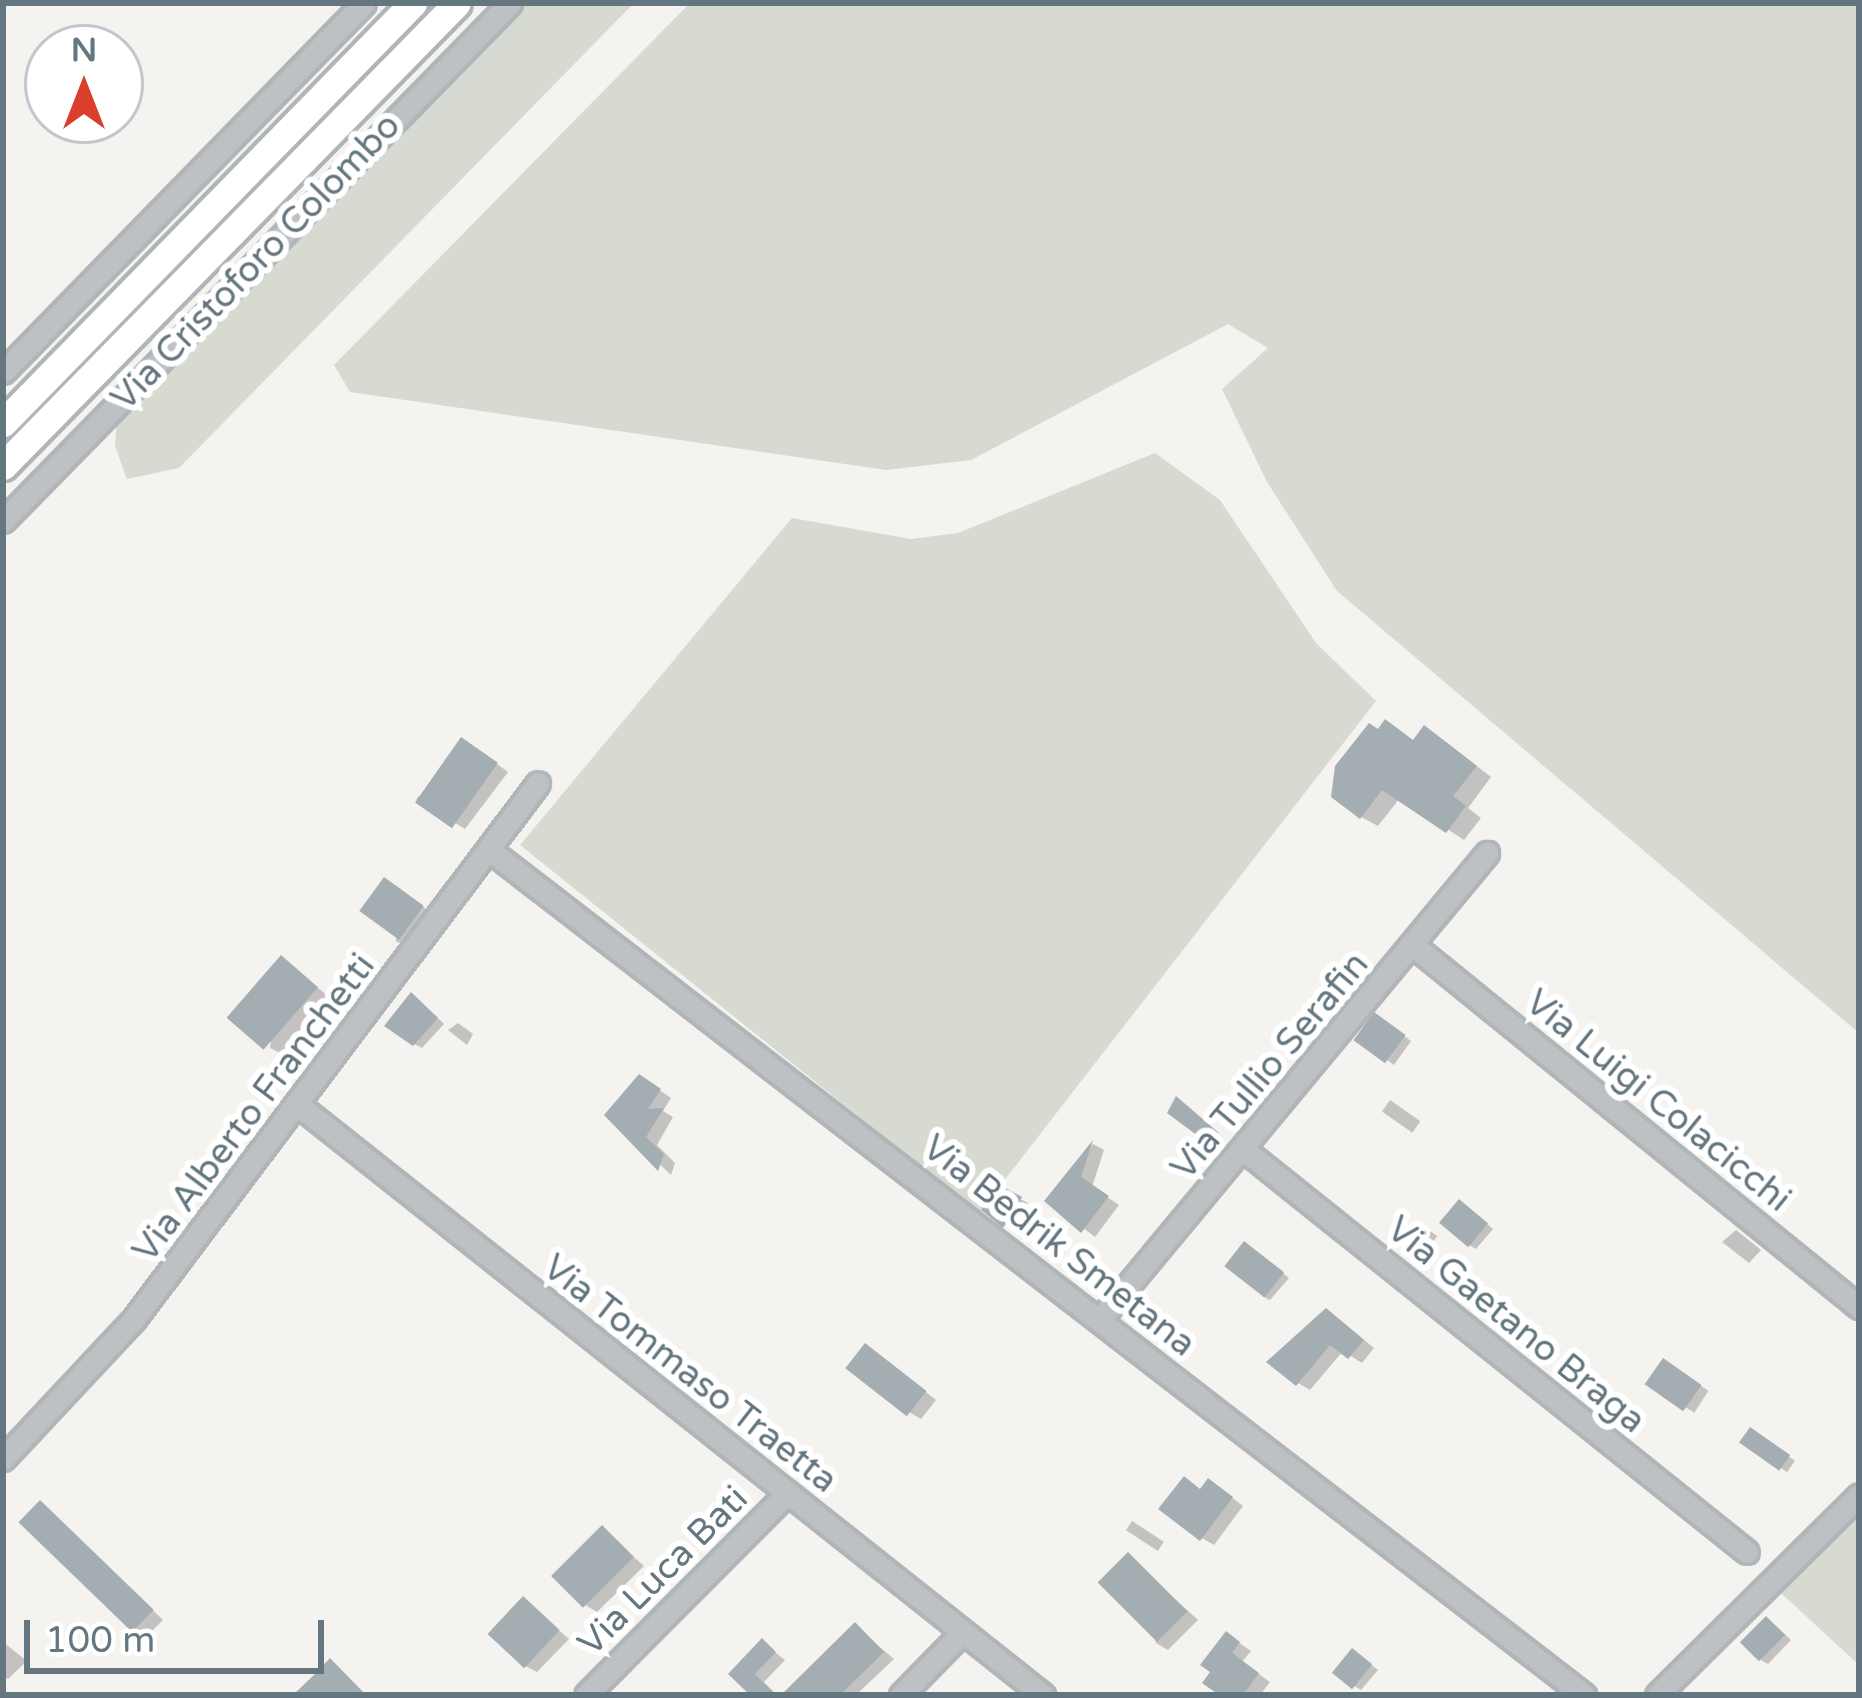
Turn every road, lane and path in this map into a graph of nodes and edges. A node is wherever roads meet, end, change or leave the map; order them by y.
1 (364, 3) edge
2 (413, 3) edge
3 (457, 3) edge
4 (510, 3) edge
5 (3, 372) edge
6 (3, 423) edge
7 (3, 466) edge
8 (3, 521) edge
9 (538, 783) dead end
10 (492, 853) junction
11 (1487, 854) dead end
12 (1415, 946) junction
13 (297, 1104) junction
14 (1244, 1149) junction
15 (1859, 1307) edge
16 (1100, 1319) junction
17 (3, 1459) edge
18 (787, 1493) junction
19 (1859, 1496) edge
20 (1747, 1552) dead end
21 (962, 1633) junction
22 (586, 1695) edge
23 (901, 1695) edge
24 (1042, 1695) edge
25 (1584, 1695) edge
26 (1657, 1695) edge

1 - 5 street
2 - 6 main road, Via Cristoforo Colombo
3 - 7 main road, Via Cristoforo Colombo
4 - 8 street, Via Cristoforo Colombo
9 - 10 street, Via Alberto Franchetti
10 - 13 street, Via Alberto Franchetti
10 - 16 street, Via Bedrik Smetana
11 - 12 street, Via Tullio Serafin
12 - 14 street, Via Tullio Serafin
12 - 15 street, Via Luigi Colacicchi
13 - 17 street, Via Alberto Franchetti
13 - 18 street, Via Tommaso Traetta
14 - 16 street, Via Tullio Serafin
14 - 20 street, Via Gaetano Braga
16 - 25 street, Via Bedrik Smetana
18 - 21 street, Via Tommaso Traetta
18 - 22 street, Via Luca Bati
19 - 26 street
21 - 23 street
21 - 24 street, Via Tommaso Traetta

